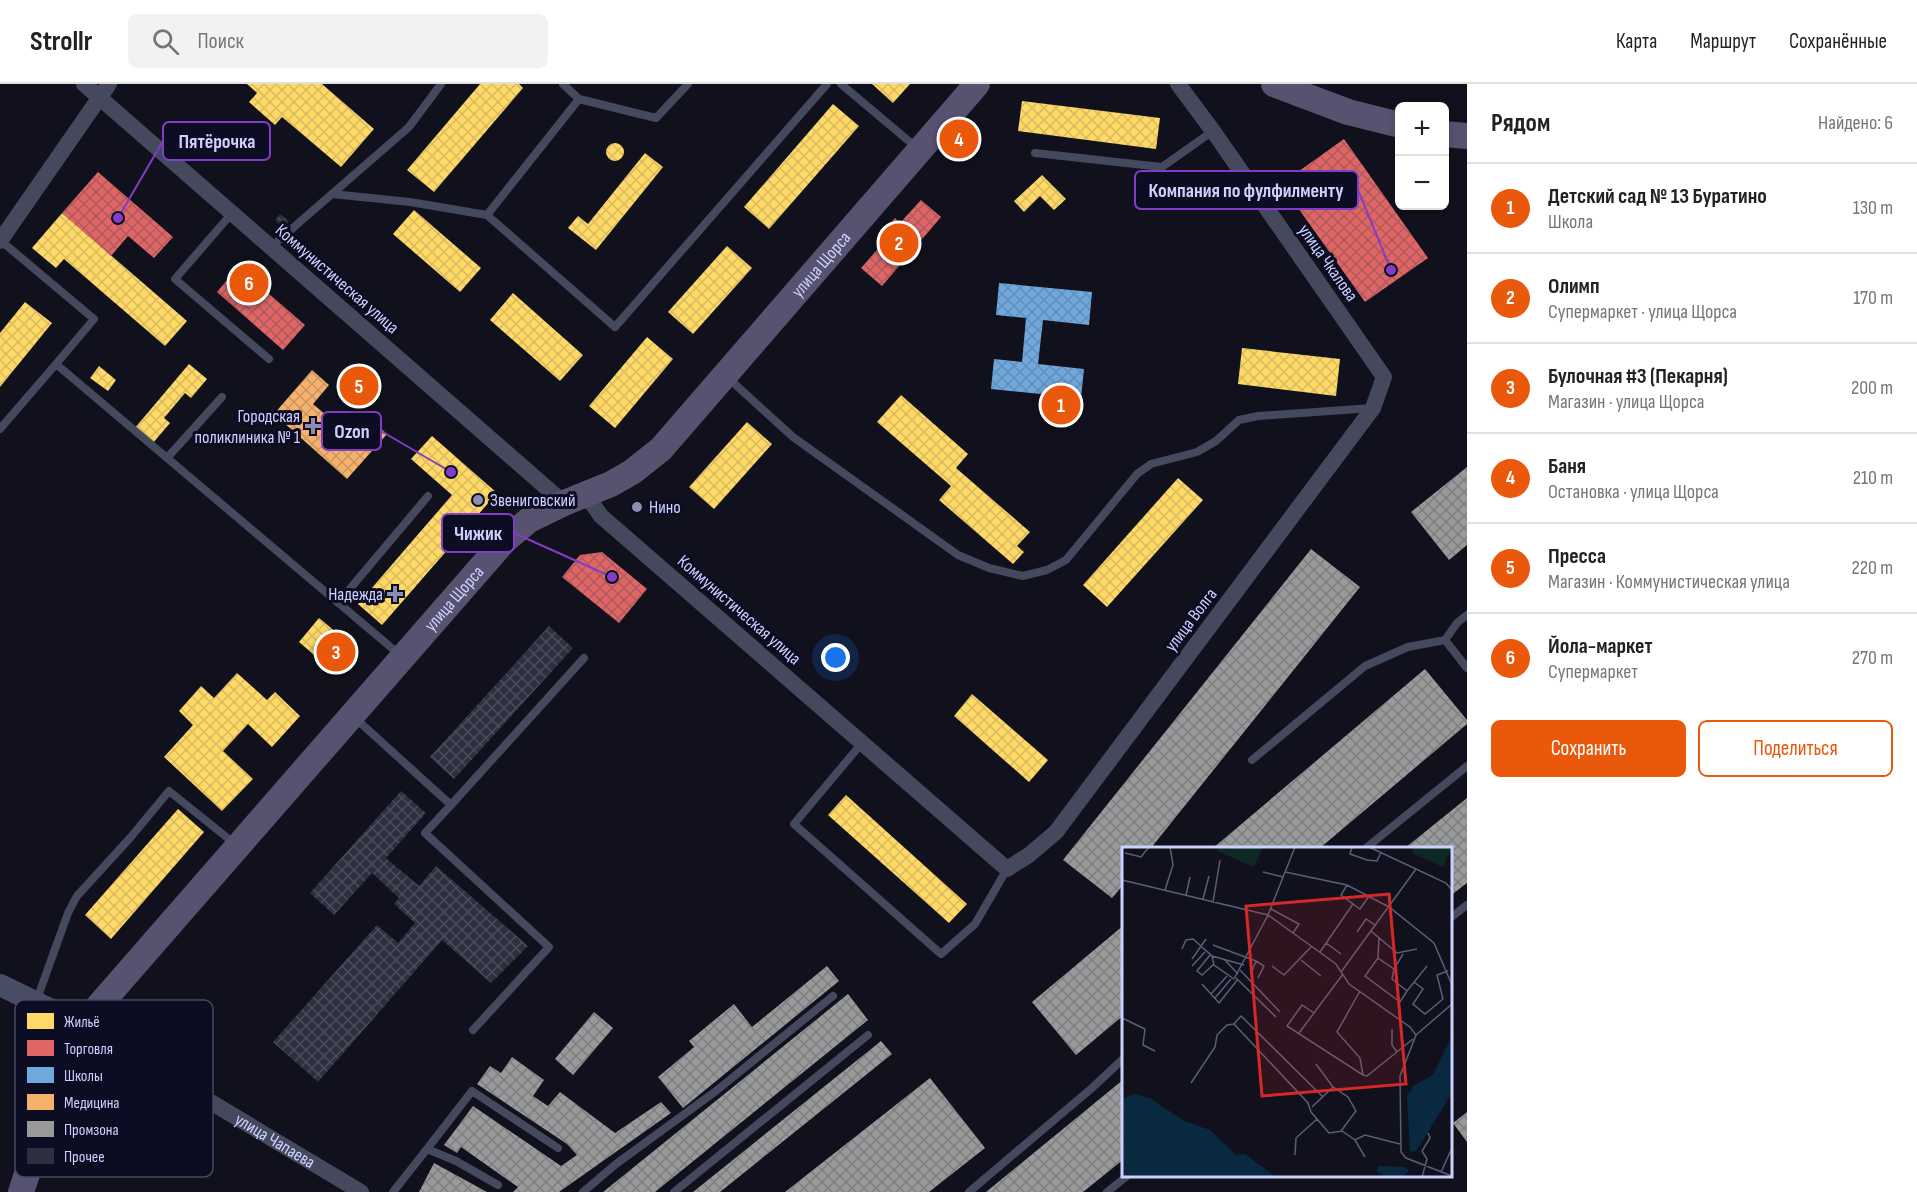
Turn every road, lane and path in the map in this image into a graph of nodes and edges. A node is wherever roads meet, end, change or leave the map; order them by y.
1 (84, 84) edge
2 (441, 84) edge
3 (563, 84) edge
4 (687, 84) edge
5 (827, 84) edge
6 (842, 84) edge
7 (977, 84) edge
8 (1178, 84) edge
9 (1274, 84) edge
10 (103, 90) edge
11 (579, 99) junction
12 (1395, 124) edge
13 (1213, 131) junction
14 (1449, 134) edge
15 (1467, 136) edge
16 (920, 150) junction
17 (1035, 153) dead end
18 (332, 194) junction
19 (232, 213) junction
20 (487, 215) junction
21 (0, 240) edge
22 (271, 247) junction
23 (269, 359) dead end
24 (56, 364) junction
25 (725, 375) junction
26 (1383, 377) joint
27 (222, 397) dead end
28 (1373, 408) junction
29 (0, 429) edge
30 (167, 458) junction
31 (428, 496) dead end
32 (575, 499) junction
33 (338, 603) junction
34 (1467, 615) edge
35 (1446, 640) junction
36 (403, 657) junction
37 (584, 658) dead end
38 (1467, 668) edge
39 (352, 715) junction
40 (862, 743) junction
41 (1252, 760) dead end
42 (1467, 766) edge
43 (451, 805) junction
44 (238, 847) junction
45 (1368, 847) edge
46 (1007, 869) junction
47 (1467, 905) edge
48 (1452, 916) edge
49 (0, 985) edge
50 (833, 996) dead end
51 (32, 1000) edge
52 (37, 1000) edge
53 (104, 1000) edge
54 (474, 1029) dead end
55 (868, 1035) dead end
56 (1122, 1060) edge
57 (213, 1103) edge
58 (558, 1148) dead end
59 (427, 1149) junction
60 (26, 1177) edge
61 (1127, 1177) edge
62 (498, 1185) dead end
63 (21, 1192) edge
64 (361, 1192) edge
65 (393, 1192) edge
66 (583, 1192) edge
67 (674, 1192) edge
68 (969, 1192) edge
69 (1107, 1192) edge

1 - 10 street, Коммунистическая улица
2 - 18 lane
3 - 11 lane
4 - 11 lane
5 - 20 lane
6 - 16 lane
7 - 16 main road, улица Щорса
8 - 13 street, улица Чкалова
9 - 12 main road
10 - 19 street, Коммунистическая улица
10 - 21 street
11 - 20 lane
13 - 17 lane
13 - 26 street, улица Чкалова
14 - 15 main road
16 - 25 main road, улица Щорса
18 - 20 lane
18 - 22 lane
19 - 22 street, Коммунистическая улица
19 - 23 lane
21 - 24 lane
22 - 32 street, Коммунистическая улица
24 - 29 lane
24 - 30 lane
25 - 28 lane
25 - 32 main road, улица Щорса
26 - 28 street, улица Волга
27 - 30 lane
28 - 46 street, улица Волга
30 - 33 lane
31 - 33 lane
32 - 36 main road, улица Щорса
32 - 40 street, Коммунистическая улица
33 - 36 lane
34 - 35 lane
35 - 38 lane
35 - 41 lane
36 - 39 main road, улица Щорса
37 - 43 lane
39 - 43 lane
39 - 44 main road, улица Щорса
40 - 46 street, Коммунистическая улица
40 - 46 lane
42 - 45 lane
43 - 54 lane
44 - 52 lane
44 - 53 main road, улица Щорса
47 - 48 lane
49 - 51 main road, улица Чапаева
50 - 66 lane
55 - 67 lane
56 - 68 lane
57 - 64 street, улица Чапаева
58 - 59 lane
59 - 62 lane
59 - 65 lane
60 - 63 main road, улица Щорса
61 - 69 lane

